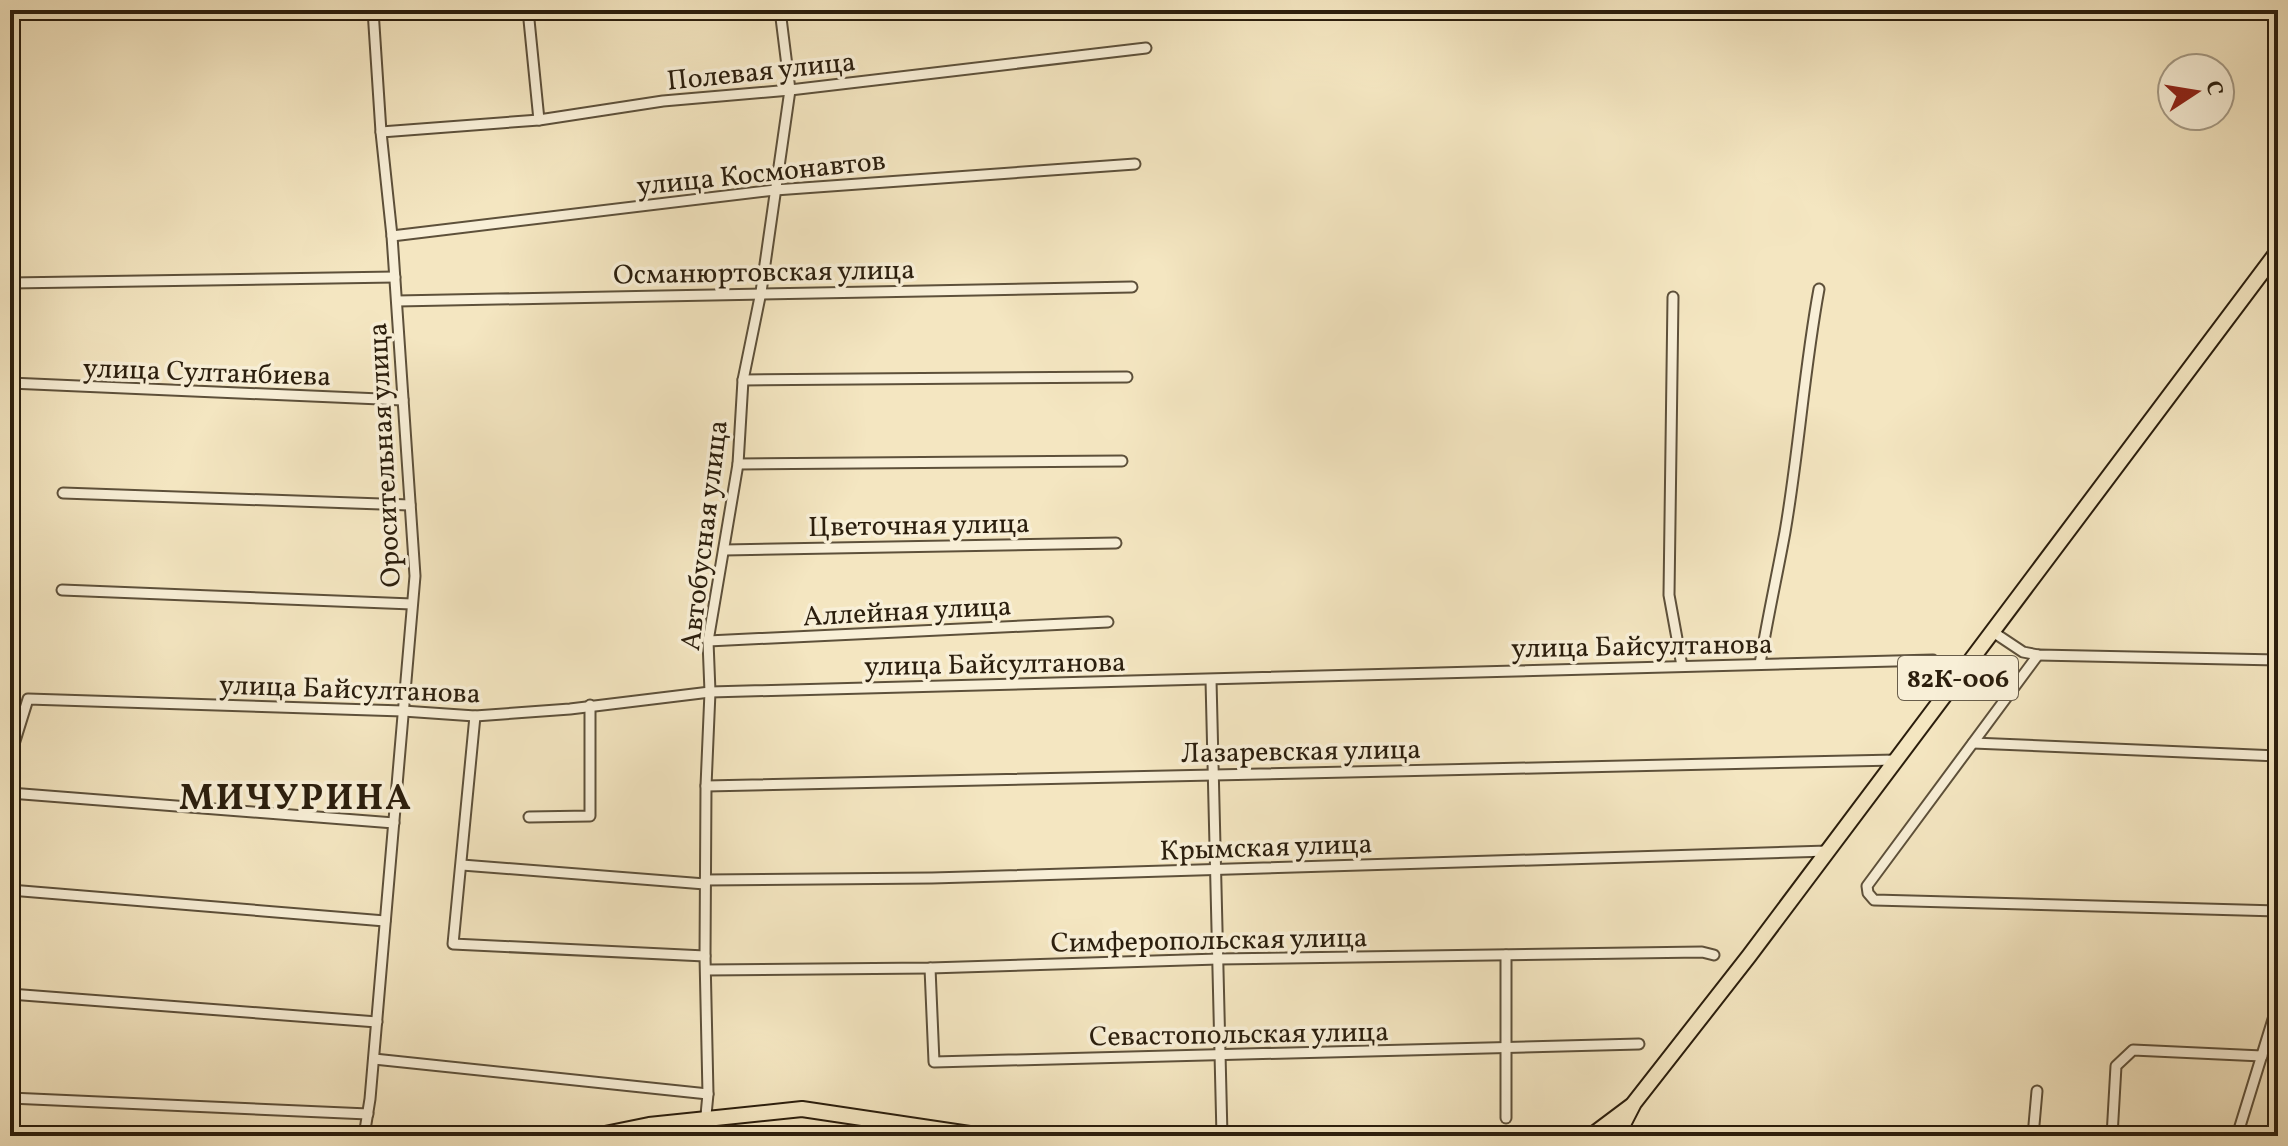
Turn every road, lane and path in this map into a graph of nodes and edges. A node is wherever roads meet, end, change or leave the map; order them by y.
1 (373, 10) edge
2 (528, 10) edge
3 (780, 10) edge
4 (1146, 48) dead end
5 (790, 90) junction
6 (539, 120) junction
7 (381, 132) junction
8 (1135, 164) dead end
9 (775, 190) junction
10 (392, 236) junction
11 (2278, 251) edge
12 (395, 277) junction
13 (10, 283) edge
14 (1132, 287) dead end
15 (1819, 289) dead end
16 (761, 292) junction
17 (1673, 297) dead end
18 (397, 301) junction
19 (1127, 377) dead end
20 (743, 380) junction
21 (10, 383) edge
22 (403, 400) junction
23 (1122, 461) dead end
24 (738, 464) junction
25 (63, 493) dead end
26 (410, 505) junction
27 (1116, 543) dead end
28 (724, 550) junction
29 (62, 590) dead end
30 (412, 604) junction
31 (1108, 622) dead end
32 (1993, 632) junction
33 (708, 641) junction
34 (2038, 655) junction
35 (2278, 660) edge
36 (1760, 664) junction
37 (1682, 666) junction
38 (1957, 679) junction
39 (1211, 680) junction
40 (710, 692) junction
41 (590, 705) junction
42 (403, 711) junction
43 (475, 716) junction
44 (1973, 743) junction
45 (2278, 756) edge
46 (10, 757) edge
47 (1896, 760) junction
48 (1213, 774) junction
49 (706, 786) junction
50 (10, 793) edge
51 (529, 817) dead end
52 (394, 823) junction
53 (1828, 851) junction
54 (462, 865) junction
55 (1216, 869) junction
56 (705, 882) junction
57 (10, 890) edge
58 (2278, 911) edge
59 (385, 921) junction
60 (1506, 955) junction
61 (1714, 955) dead end
62 (705, 956) junction
63 (1218, 959) junction
64 (930, 968) junction
65 (706, 970) junction
66 (10, 994) edge
67 (2278, 1003) edge
68 (377, 1022) junction
69 (2274, 1036) edge
70 (1639, 1044) dead end
71 (1506, 1048) junction
72 (1220, 1056) junction
73 (2262, 1056) junction
74 (374, 1059) junction
75 (2037, 1091) dead end
76 (708, 1094) junction
77 (10, 1098) edge
78 (1634, 1103) junction
79 (368, 1114) junction
80 (1506, 1118) dead end
81 (708, 1119) junction
82 (649, 1130) edge
83 (364, 1136) edge
84 (595, 1136) edge
85 (704, 1136) edge
86 (983, 1136) edge
87 (1222, 1136) edge
88 (1591, 1136) edge
89 (1617, 1136) edge
90 (2033, 1136) edge
91 (2112, 1136) edge
92 (2237, 1136) edge

1 - 7 street, Оросительная улица
2 - 6 street
3 - 5 street, Автобусная улица
4 - 5 street, Полевая улица
5 - 6 street, Полевая улица
5 - 9 street, Автобусная улица
6 - 7 street, Полевая улица
7 - 10 street, Оросительная улица
8 - 9 street, улица Космонавтов
9 - 10 street, улица Космонавтов
9 - 16 street, Автобусная улица
10 - 12 street, Оросительная улица
11 - 32 main road, 82К-006
12 - 13 street
12 - 18 street, Оросительная улица
14 - 16 street, Османюртовская улица
15 - 36 street
16 - 18 street, Османюртовская улица
16 - 20 street, Автобусная улица
17 - 37 street
18 - 22 street, Оросительная улица
19 - 20 street
20 - 24 street, Автобусная улица
21 - 22 street, улица Султанбиева
22 - 26 street, Оросительная улица
23 - 24 street
24 - 28 street, Автобусная улица
25 - 26 street
26 - 30 street, Оросительная улица
27 - 28 street, Цветочная улица
28 - 33 street, Автобусная улица
29 - 30 street
30 - 42 street, Оросительная улица
31 - 33 street, Аллейная улица
32 - 34 street
32 - 38 main road, 82К-006
33 - 40 street, Автобусная улица
34 - 35 street
34 - 44 street
36 - 37 street, улица Байсултанова
36 - 38 street, улица Байсултанова
37 - 39 street, улица Байсултанова
38 - 47 main road, 82К-006
39 - 40 street, улица Байсултанова
39 - 48 street
40 - 41 street, улица Байсултанова
40 - 49 street, Автобусная улица
41 - 43 street, улица Байсултанова
41 - 51 street
42 - 43 street, улица Байсултанова
42 - 46 street, улица Байсултанова
42 - 52 street, Оросительная улица
43 - 54 street
44 - 45 street
44 - 58 street
47 - 48 street, Лазаревская улица
47 - 53 main road, 82К-006
48 - 49 street, Лазаревская улица
48 - 55 street
49 - 56 street, Автобусная улица
50 - 52 street
52 - 59 street, Оросительная улица
53 - 55 street, Крымская улица
53 - 78 main road, 82К-006
54 - 56 street, Крымская улица
54 - 62 street
55 - 56 street, Крымская улица
55 - 63 street
56 - 62 street, Автобусная улица
57 - 59 street
59 - 68 street, Оросительная улица
60 - 61 street, Симферопольская улица
60 - 63 street, Симферопольская улица
60 - 71 street
62 - 65 street, Автобусная улица
63 - 64 street, Симферопольская улица
63 - 72 street
64 - 65 street, Симферопольская улица
64 - 72 street, Севастопольская улица
65 - 76 street, Автобусная улица
66 - 68 street
67 - 69 street
68 - 74 street, Оросительная улица
69 - 73 street
70 - 71 street, Севастопольская улица
71 - 72 street, Севастопольская улица
71 - 80 street
72 - 87 street
73 - 91 street
73 - 92 street
74 - 76 street
74 - 79 street, Оросительная улица
75 - 90 street
76 - 81 street, Автобусная улица
77 - 79 street
78 - 88 main road, 82К-006
78 - 89 main road
79 - 83 street, Оросительная улица
81 - 82 main road
81 - 85 street, Автобусная улица
81 - 86 main road
82 - 84 main road

